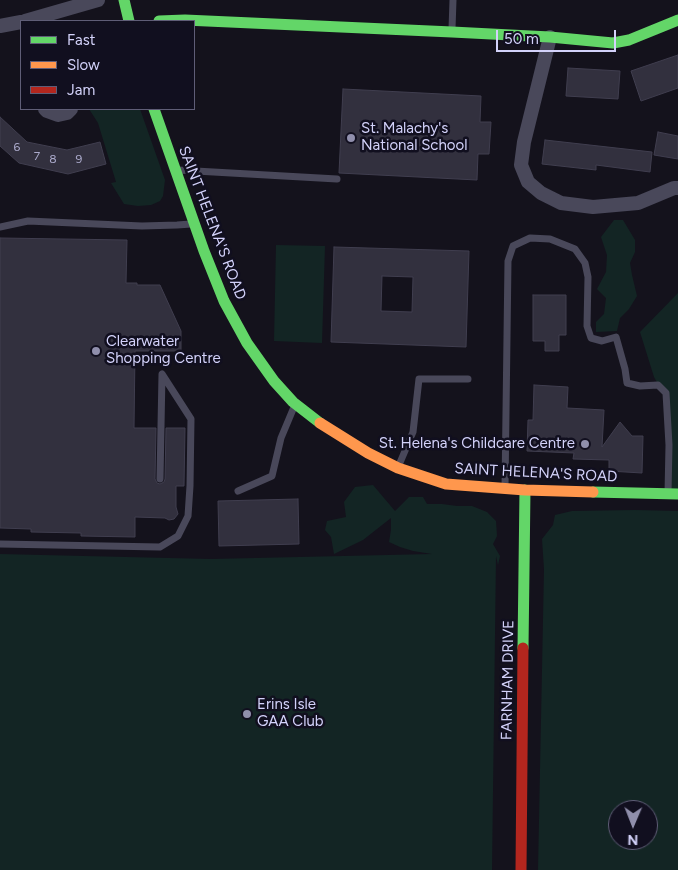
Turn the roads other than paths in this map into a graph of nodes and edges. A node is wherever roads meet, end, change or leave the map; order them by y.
1 (98, 0) edge
2 (124, 0) edge
3 (453, 0) edge
4 (30, 20) edge
5 (129, 20) edge
6 (195, 20) edge
7 (678, 20) edge
8 (20, 23) edge
9 (0, 26) edge
10 (452, 32) junction
11 (550, 37) junction
12 (46, 110) edge
13 (70, 110) edge
14 (154, 110) edge
15 (175, 170) junction
16 (337, 180) dead end
17 (678, 188) edge
18 (194, 224) junction
19 (0, 227) edge
20 (468, 379) dead end
21 (295, 404) junction
22 (398, 468) junction
23 (160, 479) dead end
24 (505, 488) junction
25 (524, 490) junction
26 (238, 491) dead end
27 (673, 493) edge
28 (0, 544) edge
29 (521, 870) edge

1 - 4 street
2 - 5 street
3 - 10 lane
6 - 10 street
7 - 11 street
8 - 9 street
10 - 11 street
11 - 17 street
12 - 13 street
14 - 15 street, SAINT HELENA'S ROAD
15 - 16 lane
15 - 18 street, SAINT HELENA'S ROAD
18 - 19 lane
18 - 21 street, SAINT HELENA'S ROAD
20 - 22 lane
21 - 22 street, SAINT HELENA'S ROAD
21 - 26 lane
22 - 24 street, SAINT HELENA'S ROAD
23 - 28 lane
24 - 25 street, SAINT HELENA'S ROAD
24 - 27 lane
25 - 27 street, SAINT HELENA'S ROAD
25 - 29 street, FARNHAM DRIVE

